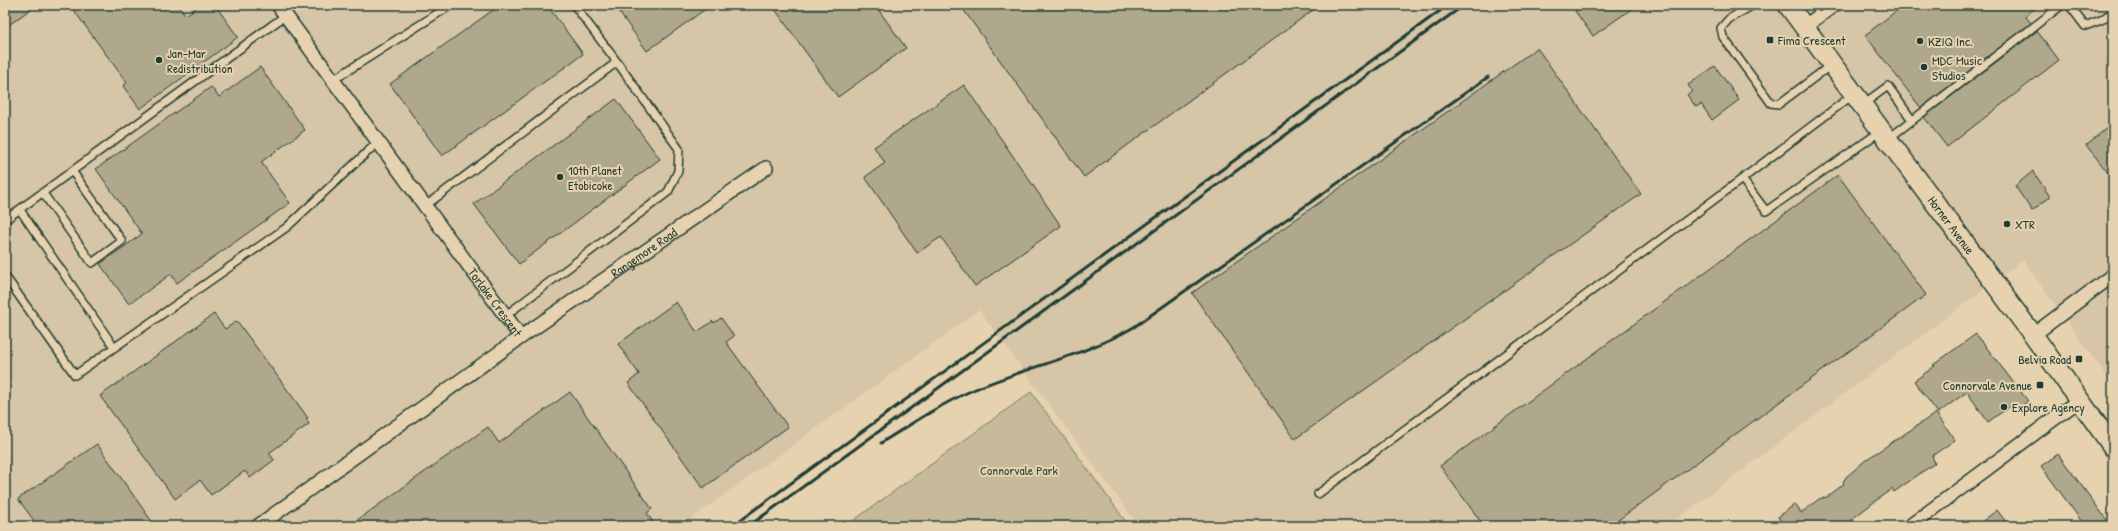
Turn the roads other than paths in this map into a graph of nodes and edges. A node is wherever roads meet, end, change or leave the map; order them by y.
1 (451, 5) edge
2 (574, 5) edge
3 (1753, 5) edge
4 (1788, 5) edge
5 (1834, 5) edge
6 (2062, 5) edge
7 (2069, 5) edge
8 (282, 10) edge
9 (2113, 12) edge
10 (1804, 27) junction
11 (616, 62) junction
12 (1832, 64) junction
13 (333, 80) junction
14 (1858, 99) junction
15 (1912, 120) junction
16 (1884, 135) junction
17 (378, 142) junction
18 (766, 168) dead end
19 (72, 171) junction
20 (1742, 179) junction
21 (43, 193) junction
22 (425, 206) junction
23 (20, 210) junction
24 (5, 220) edge
25 (2113, 275) edge
26 (5, 276) edge
27 (505, 316) junction
28 (2033, 335) junction
29 (521, 337) junction
30 (114, 347) junction
31 (2078, 401) junction
32 (2113, 447) edge
33 (1318, 494) dead end
34 (258, 526) edge
35 (1910, 526) edge

1 - 13 lane
2 - 11 lane
3 - 12 lane
4 - 10 main road, Horner Avenue
5 - 10 street
6 - 15 lane
7 - 9 lane
8 - 13 street, Torlake Crescent
8 - 19 lane
10 - 12 main road, Horner Avenue
11 - 22 lane
11 - 27 lane
12 - 14 main road, Horner Avenue
13 - 17 street, Torlake Crescent
14 - 15 lane
14 - 16 main road, Horner Avenue
14 - 20 lane
15 - 16 lane
16 - 20 lane
16 - 28 main road, Horner Avenue
17 - 22 street, Torlake Crescent
17 - 30 lane
18 - 29 street, Rangemore Road
19 - 21 lane
19 - 21 lane
20 - 33 lane
21 - 23 lane
22 - 27 street, Torlake Crescent
23 - 24 lane
23 - 30 lane
25 - 28 street
26 - 30 lane
27 - 29 street, Torlake Crescent
28 - 31 main road, Horner Avenue
29 - 34 street, Torlake Crescent
31 - 32 main road, Horner Avenue
31 - 35 street

